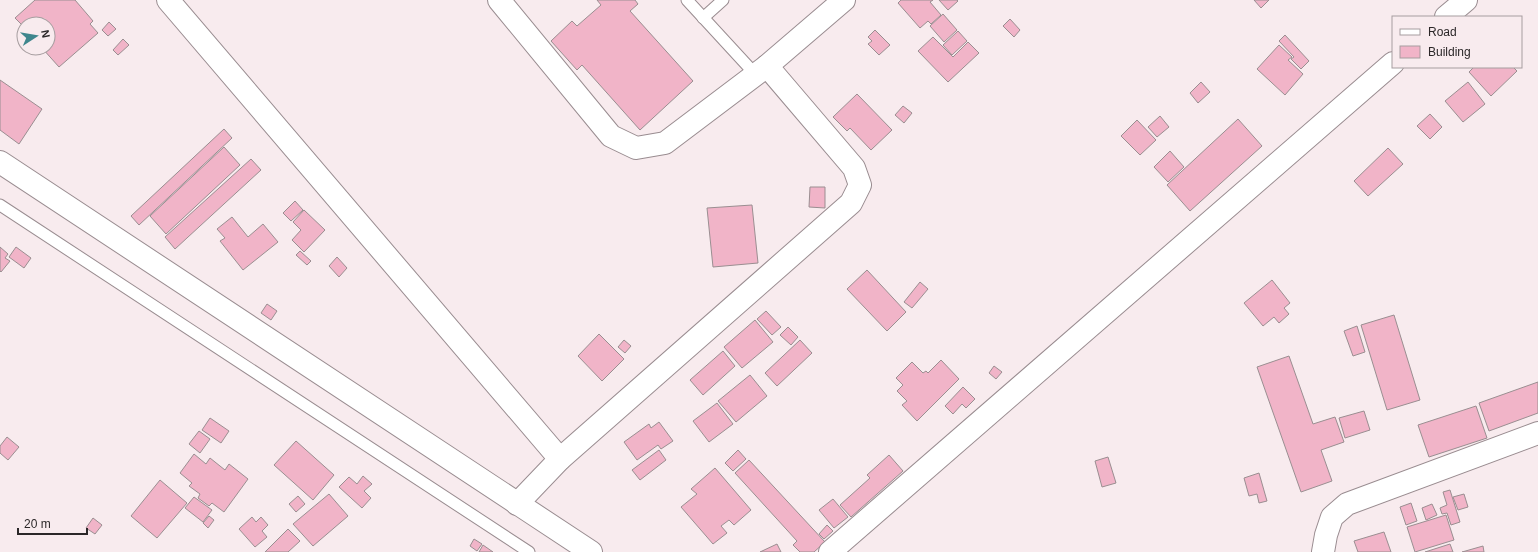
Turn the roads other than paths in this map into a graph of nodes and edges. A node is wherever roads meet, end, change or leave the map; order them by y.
1 (168, 0) edge
2 (499, 0) edge
3 (687, 0) edge
4 (722, 0) edge
5 (844, 0) edge
6 (1466, 0) edge
7 (1447, 16) edge
8 (703, 18) junction
9 (1392, 64) edge
10 (761, 71) junction
11 (0, 162) edge
12 (0, 205) edge
13 (1538, 433) edge
14 (560, 459) junction
15 (517, 504) junction
16 (529, 552) edge
17 (591, 552) edge
18 (830, 552) edge
19 (1323, 552) edge

1 - 14 street
2 - 10 street
3 - 8 lane
4 - 8 lane
5 - 10 street
6 - 7 street
8 - 10 lane
9 - 18 street
10 - 14 street
11 - 15 street
12 - 16 lane
13 - 19 street
14 - 15 street
15 - 17 street

